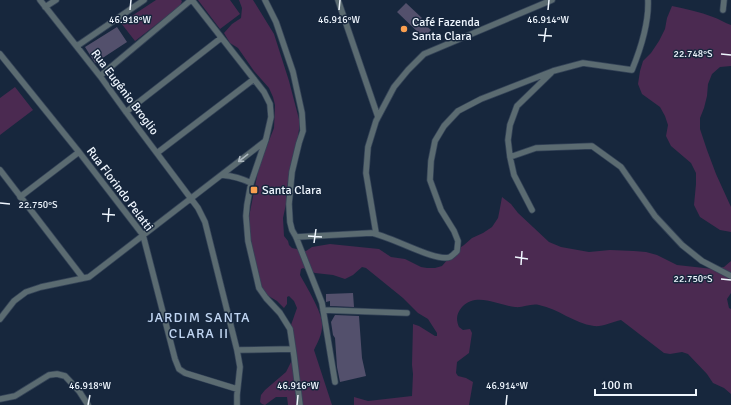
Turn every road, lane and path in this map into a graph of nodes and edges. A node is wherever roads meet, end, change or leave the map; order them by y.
1 (40, 0) edge
2 (56, 0) edge
3 (144, 0) edge
4 (191, 0) edge
5 (265, 0) edge
6 (338, 0) edge
7 (552, 0) edge
8 (648, 0) edge
9 (724, 0) edge
10 (46, 6) junction
11 (723, 10) dead end
12 (222, 38) junction
13 (77, 46) junction
14 (0, 54) edge
15 (553, 71) junction
16 (100, 76) junction
17 (254, 79) junction
18 (126, 112) junction
19 (378, 117) junction
20 (265, 142) junction
21 (78, 152) junction
22 (157, 153) junction
23 (510, 157) junction
24 (0, 170) edge
25 (222, 175) junction
26 (251, 183) junction
27 (20, 197) junction
28 (191, 199) junction
29 (532, 210) dead end
30 (376, 234) junction
31 (143, 235) junction
32 (296, 237) junction
33 (731, 276) edge
34 (83, 278) junction
35 (323, 310) junction
36 (407, 313) dead end
37 (0, 319) edge
38 (293, 349) junction
39 (237, 350) junction
40 (335, 382) dead end
41 (237, 389) junction
42 (0, 399) edge
43 (88, 405) edge
44 (237, 405) edge
45 (300, 405) edge

1 - 10 street, Rua Eugênio Broglio
2 - 10 street
3 - 13 street
4 - 12 street
4 - 16 street
5 - 32 street
6 - 19 street
7 - 19 street
8 - 15 street
9 - 11 street
10 - 13 street, Rua Eugênio Broglio
12 - 17 street
12 - 18 street
13 - 16 street, Rua Eugênio Broglio
14 - 21 street, Rua Florindo Pelatti
15 - 23 street
15 - 30 street
16 - 18 street, Rua Eugênio Broglio
17 - 20 street
17 - 22 street
18 - 22 street, Rua Eugênio Broglio
19 - 30 street
20 -> 25 street
20 - 26 street
21 - 27 street
21 - 31 street, Rua Florindo Pelatti
22 - 28 street, Rua Eugênio Broglio
23 - 29 street
23 - 33 street
24 - 27 street
25 - 26 street
25 - 28 street
26 - 38 street
27 - 34 street
28 - 31 street
28 - 39 street, Rua Eugênio Broglio
30 - 32 street
31 - 34 street
31 - 41 street, Rua Florindo Pelatti
32 - 35 street
34 - 37 street
35 - 36 street
35 - 40 street
38 - 39 street
38 - 45 street
39 - 41 street, Rua Eugênio Broglio
41 - 44 street, Rua Eugênio Broglio
42 - 43 street

